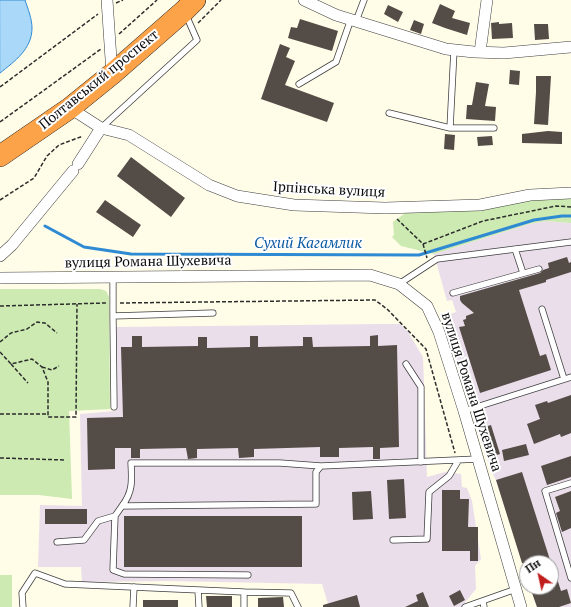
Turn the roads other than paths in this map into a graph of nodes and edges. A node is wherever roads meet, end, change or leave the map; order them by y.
1 (304, 0) edge
2 (364, 0) edge
3 (487, 0) edge
4 (107, 3) edge
5 (190, 13) edge
6 (353, 20) junction
7 (571, 47) edge
8 (454, 50) junction
9 (480, 52) junction
10 (112, 74) junction
11 (299, 84) dead end
12 (70, 108) junction
13 (389, 113) dead end
14 (101, 128) junction
15 (450, 128) junction
16 (494, 128) dead end
17 (0, 156) edge
18 (571, 193) edge
19 (571, 242) edge
20 (516, 249) junction
21 (0, 256) edge
22 (539, 268) dead end
23 (523, 273) junction
24 (0, 278) edge
25 (113, 278) junction
26 (399, 284) junction
27 (453, 292) dead end
28 (542, 309) dead end
29 (213, 313) dead end
30 (113, 316) junction
31 (406, 364) dead end
32 (571, 377) edge
33 (564, 379) junction
34 (114, 407) dead end
35 (464, 411) junction
36 (478, 459) junction
37 (458, 461) junction
38 (421, 462) junction
39 (321, 466) junction
40 (571, 483) edge
41 (122, 506) junction
42 (115, 516) junction
43 (393, 540) dead end
44 (57, 542) dead end
45 (570, 571) edge
46 (248, 575) dead end
47 (571, 578) edge
48 (134, 587) junction
49 (516, 589) junction
50 (198, 590) junction
51 (244, 592) junction
52 (482, 601) junction
53 (23, 607) edge
54 (133, 607) edge
55 (199, 607) edge
56 (244, 607) edge
57 (298, 607) edge
58 (465, 607) edge
59 (484, 607) edge
60 (521, 607) edge

1 - 6 street
2 - 6 lane
3 - 9 street
4 - 10 street
5 - 10 highway, Полтавський проспект
5 - 14 lane
6 - 8 street
6 - 11 lane
7 - 9 street
8 - 9 street
8 - 15 lane
10 - 12 highway, Полтавський проспект
12 - 14 street, Ірпінська вулиця
12 - 17 highway, Полтавський проспект
13 - 15 lane
14 - 18 street, Ірпінська вулиця
14 - 21 street
15 - 16 lane
19 - 20 lane
20 - 23 lane
20 - 26 lane
22 - 23 lane
23 - 27 lane
24 - 25 street, вулиця Романа Шухевича
25 - 26 street, вулиця Романа Шухевича
25 - 30 lane
26 - 35 street, вулиця Романа Шухевича
28 - 33 lane
29 - 30 lane
30 - 34 lane
31 - 38 lane
32 - 33 lane
33 - 35 lane
35 - 36 street, вулиця Романа Шухевича
36 - 37 lane
36 - 49 street, вулиця Романа Шухевича
37 - 38 lane
37 - 43 lane
38 - 39 lane
39 - 41 lane
39 - 41 lane
40 - 45 lane
41 - 42 lane
42 - 44 lane
42 - 46 lane
45 - 47 lane
48 - 50 lane
48 - 53 lane
48 - 54 lane
49 - 52 lane
49 - 60 street, вулиця Романа Шухевича
50 - 51 lane
50 - 55 lane
51 - 56 lane
51 - 57 lane
52 - 58 lane
52 - 59 lane

